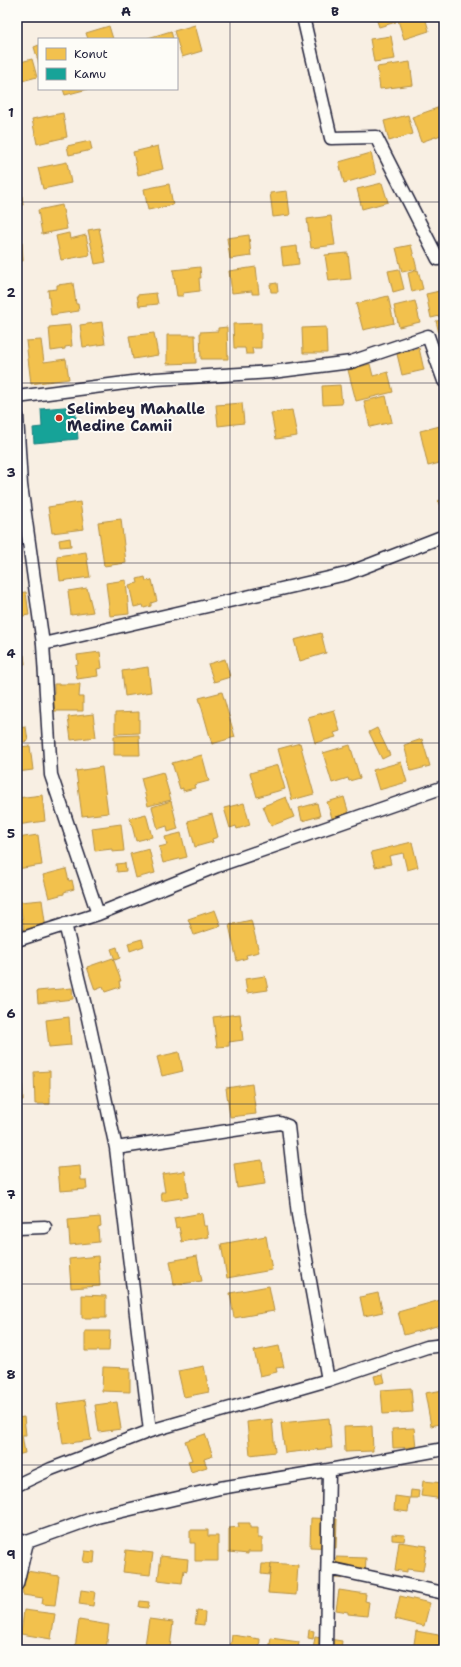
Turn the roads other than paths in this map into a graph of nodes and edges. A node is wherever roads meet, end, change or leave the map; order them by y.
1 (303, 17) edge
2 (438, 259) dead end
3 (444, 381) edge
4 (17, 397) edge
5 (17, 416) edge
6 (444, 536) edge
7 (43, 644) junction
8 (444, 787) edge
9 (98, 914) junction
10 (65, 924) junction
11 (17, 940) edge
12 (116, 1148) junction
13 (45, 1227) dead end
14 (17, 1228) edge
15 (444, 1345) edge
16 (328, 1380) junction
17 (150, 1431) junction
18 (444, 1449) edge
19 (329, 1470) junction
20 (17, 1485) edge
21 (22, 1540) edge
22 (328, 1568) junction
23 (17, 1584) edge
24 (444, 1593) edge
25 (326, 1650) edge

1 - 2 street
3 - 4 street
5 - 7 street
6 - 7 street
7 - 9 street
8 - 9 street
9 - 10 street
10 - 11 street
10 - 12 street
12 - 16 street
12 - 17 street
13 - 14 street
15 - 16 street
16 - 17 street
17 - 20 street
18 - 19 street
19 - 21 street
19 - 22 street
21 - 23 street
22 - 24 street
22 - 25 street

